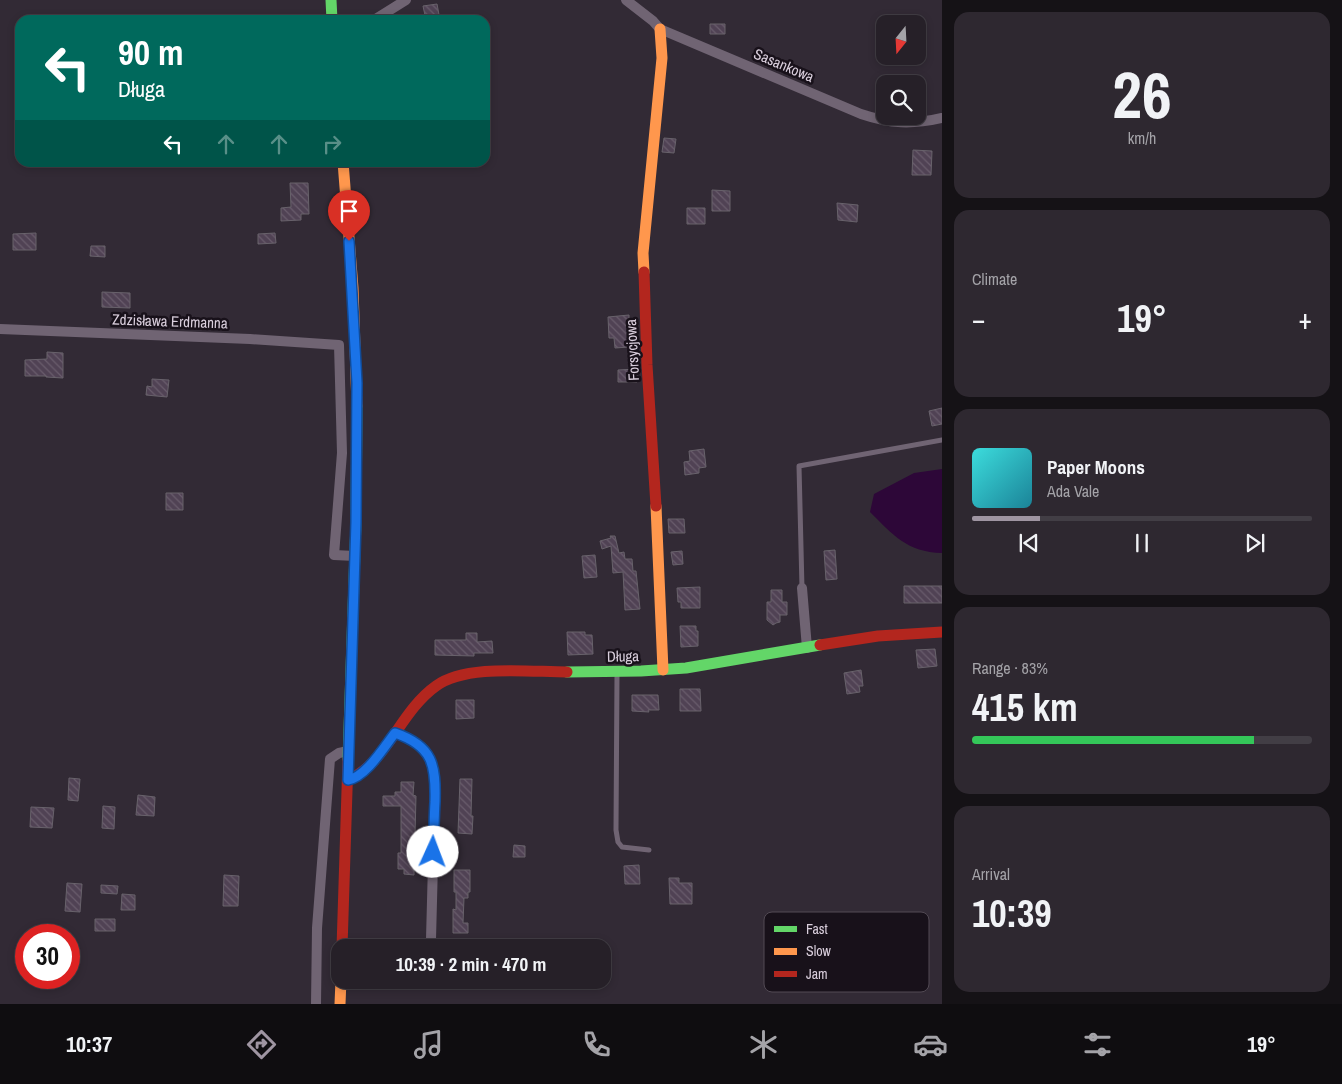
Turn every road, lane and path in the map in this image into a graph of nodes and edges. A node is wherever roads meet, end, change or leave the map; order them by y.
1 (330, 0) edge
2 (406, 0) edge
3 (626, 0) edge
4 (332, 15) edge
5 (382, 15) edge
6 (660, 29) junction
7 (942, 118) edge
8 (343, 167) edge
9 (0, 328) edge
10 (942, 440) edge
11 (355, 556) junction
12 (802, 588) joint
13 (942, 632) edge
14 (807, 648) junction
15 (663, 670) junction
16 (618, 672) junction
17 (395, 733) junction
18 (348, 751) junction
19 (348, 780) junction
20 (649, 850) dead end
21 (342, 939) edge
22 (431, 939) edge
23 (341, 989) edge
24 (316, 1004) edge
25 (340, 1004) edge

1 - 4 street
2 - 5 street
3 - 6 street, Sasankowa
6 - 7 street, Sasankowa
6 - 15 street, Forsycjowa
8 - 11 street
9 - 11 street, Zdzisława Erdmanna
10 - 12 lane
11 - 18 street
12 - 14 street
13 - 14 street, Długa
14 - 15 street, Długa
15 - 16 street, Długa
16 - 17 street, Długa
16 - 20 lane
17 - 19 street, Długa
17 - 22 street
18 - 19 street
18 - 24 street
19 - 21 street
23 - 25 street

